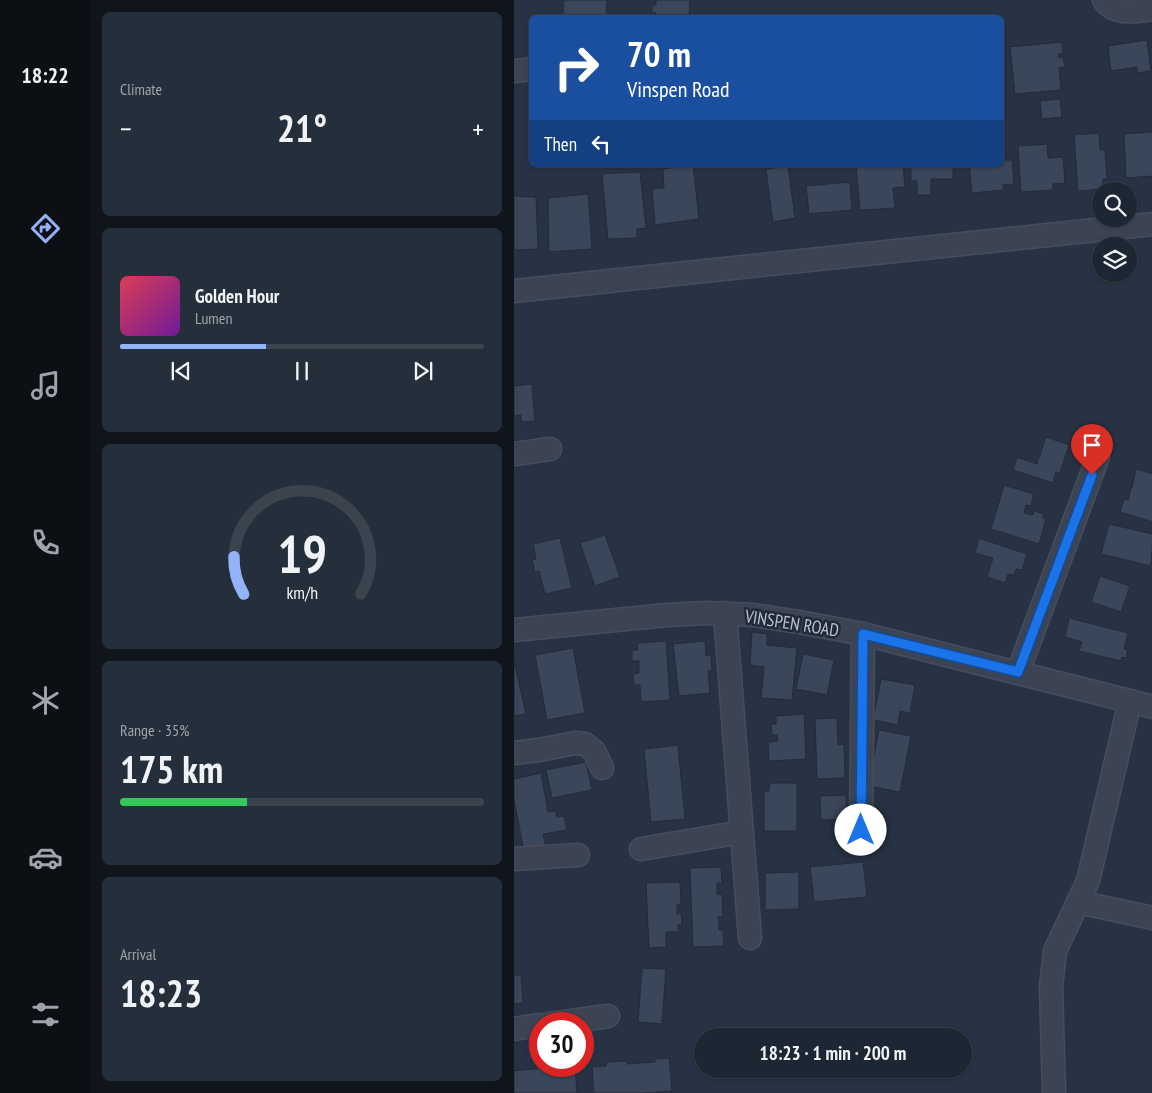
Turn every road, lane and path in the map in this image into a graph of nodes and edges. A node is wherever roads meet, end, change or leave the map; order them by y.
1 (1104, 0) edge
2 (1152, 9) edge
3 (529, 69) edge
4 (514, 71) edge
5 (1152, 224) edge
6 (514, 291) edge
7 (550, 449) dead end
8 (514, 454) edge
9 (1098, 457) dead end
10 (725, 613) junction
11 (514, 630) edge
12 (863, 634) junction
13 (1018, 672) junction
14 (1130, 701) junction
15 (1152, 707) edge
16 (514, 753) edge
17 (602, 768) dead end
18 (861, 830) dead end
19 (742, 832) junction
20 (641, 849) dead end
21 (578, 855) dead end
22 (514, 859) edge
23 (1078, 902) junction
24 (1152, 918) edge
25 (750, 938) dead end
26 (608, 1016) dead end
27 (594, 1018) edge
28 (529, 1027) edge
29 (514, 1029) edge
30 (1054, 1093) edge

1 - 2 street
3 - 4 street
5 - 6 street
7 - 8 street
9 - 13 street
10 - 11 street, VINSPEN ROAD
10 - 12 street, VINSPEN ROAD
10 - 19 street
12 - 13 street, VINSPEN ROAD
12 - 18 street
13 - 14 street, VINSPEN ROAD
14 - 15 street, VINSPEN ROAD
14 - 23 street
16 - 17 street
19 - 20 street
19 - 25 street
21 - 22 street
23 - 24 street
23 - 30 street
26 - 27 street
28 - 29 street

